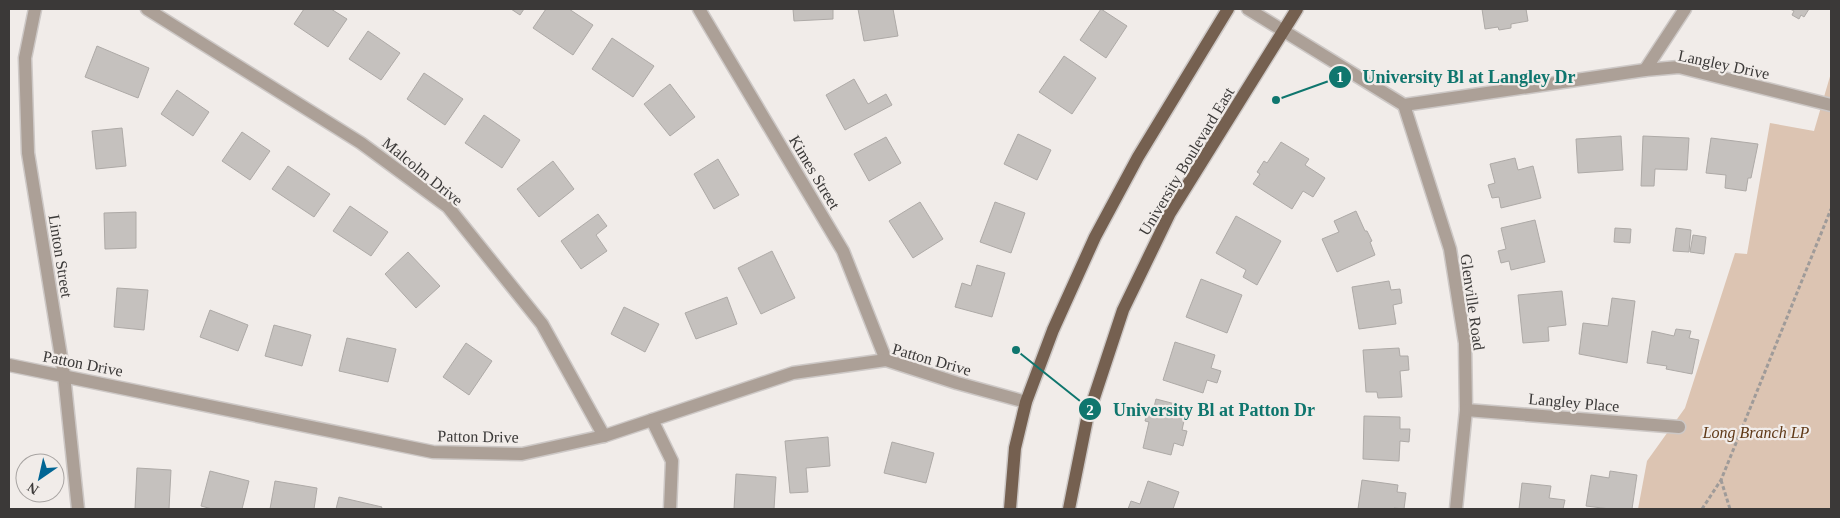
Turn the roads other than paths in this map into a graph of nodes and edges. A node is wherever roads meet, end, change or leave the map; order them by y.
1 (35, 9) edge
2 (147, 9) edge
3 (699, 9) edge
4 (1228, 9) edge
5 (1248, 9) edge
6 (1297, 9) edge
7 (1685, 9) edge
8 (1283, 30) junction
9 (1645, 70) junction
10 (1404, 105) junction
11 (1831, 105) edge
12 (886, 360) junction
13 (9, 365) edge
14 (64, 375) junction
15 (1026, 402) junction
16 (1466, 410) junction
17 (652, 420) junction
18 (1679, 427) dead end
19 (604, 436) junction
20 (78, 509) edge
21 (670, 509) edge
22 (1010, 509) edge
23 (1069, 509) edge
24 (1456, 509) edge

1 - 14 street, Linton Street
2 - 19 street, Malcolm Drive
3 - 12 street, Kimes Street
4 - 15 main road
5 - 8 street
6 - 8 main road, University Boulevard East
7 - 9 street
8 - 10 street
8 - 23 main road, University Boulevard East
9 - 10 street, Langley Drive
9 - 11 street, Langley Drive
10 - 16 street, Glenville Road
12 - 15 street, Patton Drive
12 - 17 street, Patton Drive
13 - 14 street, Patton Drive
14 - 19 street, Patton Drive
14 - 20 street, Linton Street
15 - 22 main road
16 - 18 street, Langley Place
16 - 24 street, Glenville Road
17 - 19 street, Patton Drive
17 - 21 street

